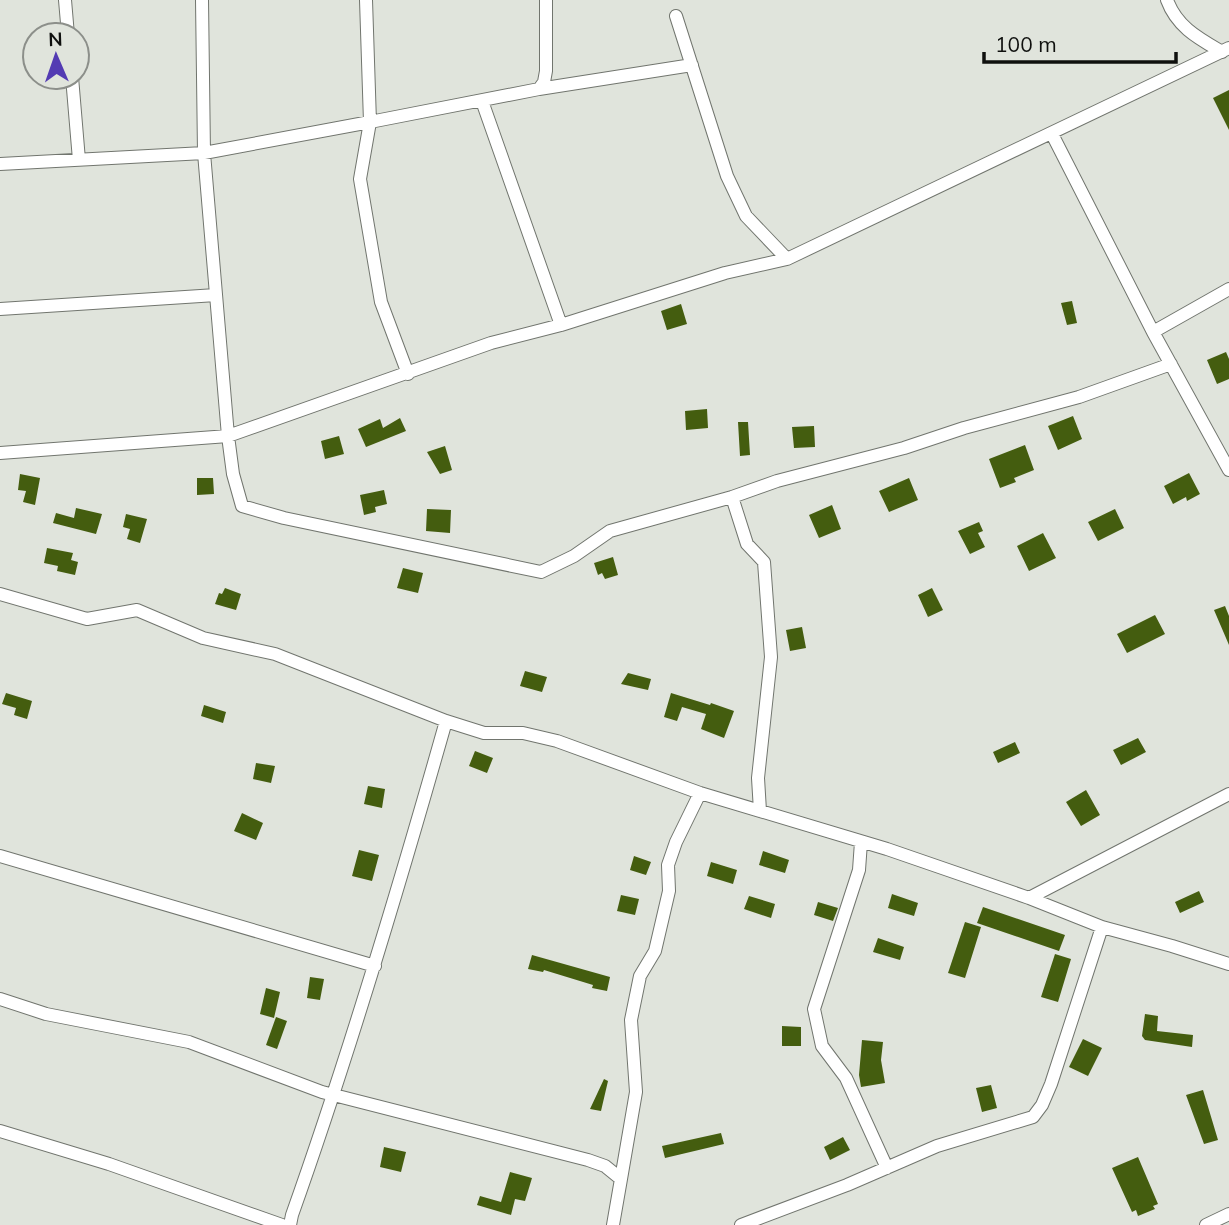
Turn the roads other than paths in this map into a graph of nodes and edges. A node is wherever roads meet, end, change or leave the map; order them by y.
1 (65, 0) edge
2 (202, 0) edge
3 (366, 0) edge
4 (546, 0) edge
5 (1167, 0) edge
6 (676, 16) dead end
7 (67, 21) edge
8 (1225, 50) edge
9 (692, 65) junction
10 (539, 89) junction
11 (73, 91) edge
12 (482, 101) junction
13 (370, 122) junction
14 (1052, 134) junction
15 (204, 153) junction
16 (79, 160) junction
17 (0, 164) edge
18 (787, 259) junction
19 (1229, 289) edge
20 (216, 295) junction
21 (0, 309) edge
22 (561, 325) junction
23 (1153, 332) junction
24 (1171, 364) junction
25 (408, 374) junction
26 (228, 436) junction
27 (0, 453) edge
28 (1229, 470) edge
29 (732, 497) junction
30 (0, 594) edge
31 (446, 720) junction
32 (700, 793) junction
33 (1229, 794) edge
34 (761, 811) junction
35 (861, 842) junction
36 (0, 856) edge
37 (1029, 898) junction
38 (1102, 927) junction
39 (1229, 964) edge
40 (375, 966) junction
41 (0, 999) edge
42 (335, 1095) junction
43 (0, 1131) edge
44 (887, 1168) junction
45 (621, 1179) junction
46 (1229, 1213) edge
47 (282, 1225) edge
48 (290, 1225) edge
49 (612, 1225) edge
50 (741, 1225) edge
51 (1206, 1225) edge

1 - 7 street
2 - 15 street
3 - 13 street
4 - 10 street
5 - 8 street
6 - 9 street
8 - 14 street
9 - 10 street
9 - 18 street
10 - 12 street
11 - 16 street
12 - 13 street
12 - 22 street
13 - 15 street
13 - 25 street
14 - 18 street
14 - 23 street
15 - 16 street
15 - 20 street
16 - 17 street
18 - 22 street
19 - 23 street
20 - 21 street
20 - 26 street
22 - 25 street
23 - 24 street
24 - 28 street
24 - 29 street
25 - 26 street
26 - 27 street
26 - 29 street
29 - 34 street
30 - 31 street
31 - 32 street
31 - 40 street
32 - 34 street
32 - 45 street
33 - 37 street
34 - 35 street
35 - 37 street
35 - 44 street
36 - 40 street
37 - 38 street
38 - 39 street
38 - 44 street
40 - 42 street
41 - 42 street
42 - 45 street
42 - 48 street
43 - 47 street
44 - 50 street
45 - 49 street
46 - 51 street

